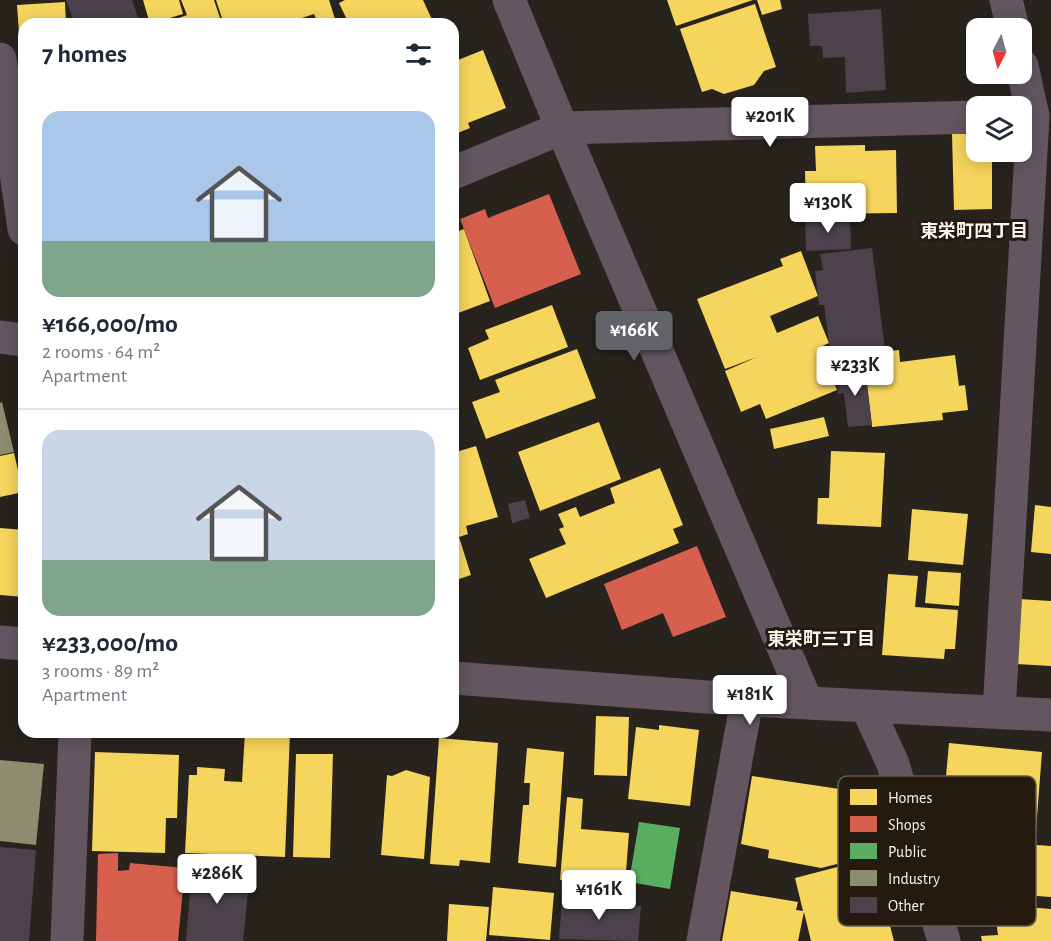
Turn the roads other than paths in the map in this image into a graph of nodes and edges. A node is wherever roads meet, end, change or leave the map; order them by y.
1 (509, 0) edge
2 (1006, 0) edge
3 (1010, 18) edge
4 (0, 59) edge
5 (1026, 84) edge
6 (966, 117) edge
7 (1035, 118) edge
8 (562, 128) junction
9 (459, 171) edge
10 (18, 186) edge
11 (0, 338) edge
12 (18, 340) edge
13 (0, 642) edge
14 (18, 644) edge
15 (459, 678) edge
16 (747, 700) junction
17 (807, 703) junction
18 (867, 707) junction
19 (999, 712) junction
20 (1051, 715) edge
21 (75, 738) edge
22 (896, 776) edge
23 (940, 926) edge
24 (67, 941) edge
25 (703, 941) edge
26 (944, 941) edge

1 - 8 street
2 - 3 street
4 - 10 street
5 - 7 street
6 - 8 street
7 - 19 street
8 - 9 street
8 - 17 street
11 - 12 street
13 - 14 street
15 - 16 street
16 - 17 street
16 - 25 street
17 - 18 street
18 - 19 street
18 - 22 street
19 - 20 street
21 - 24 street
23 - 26 street

